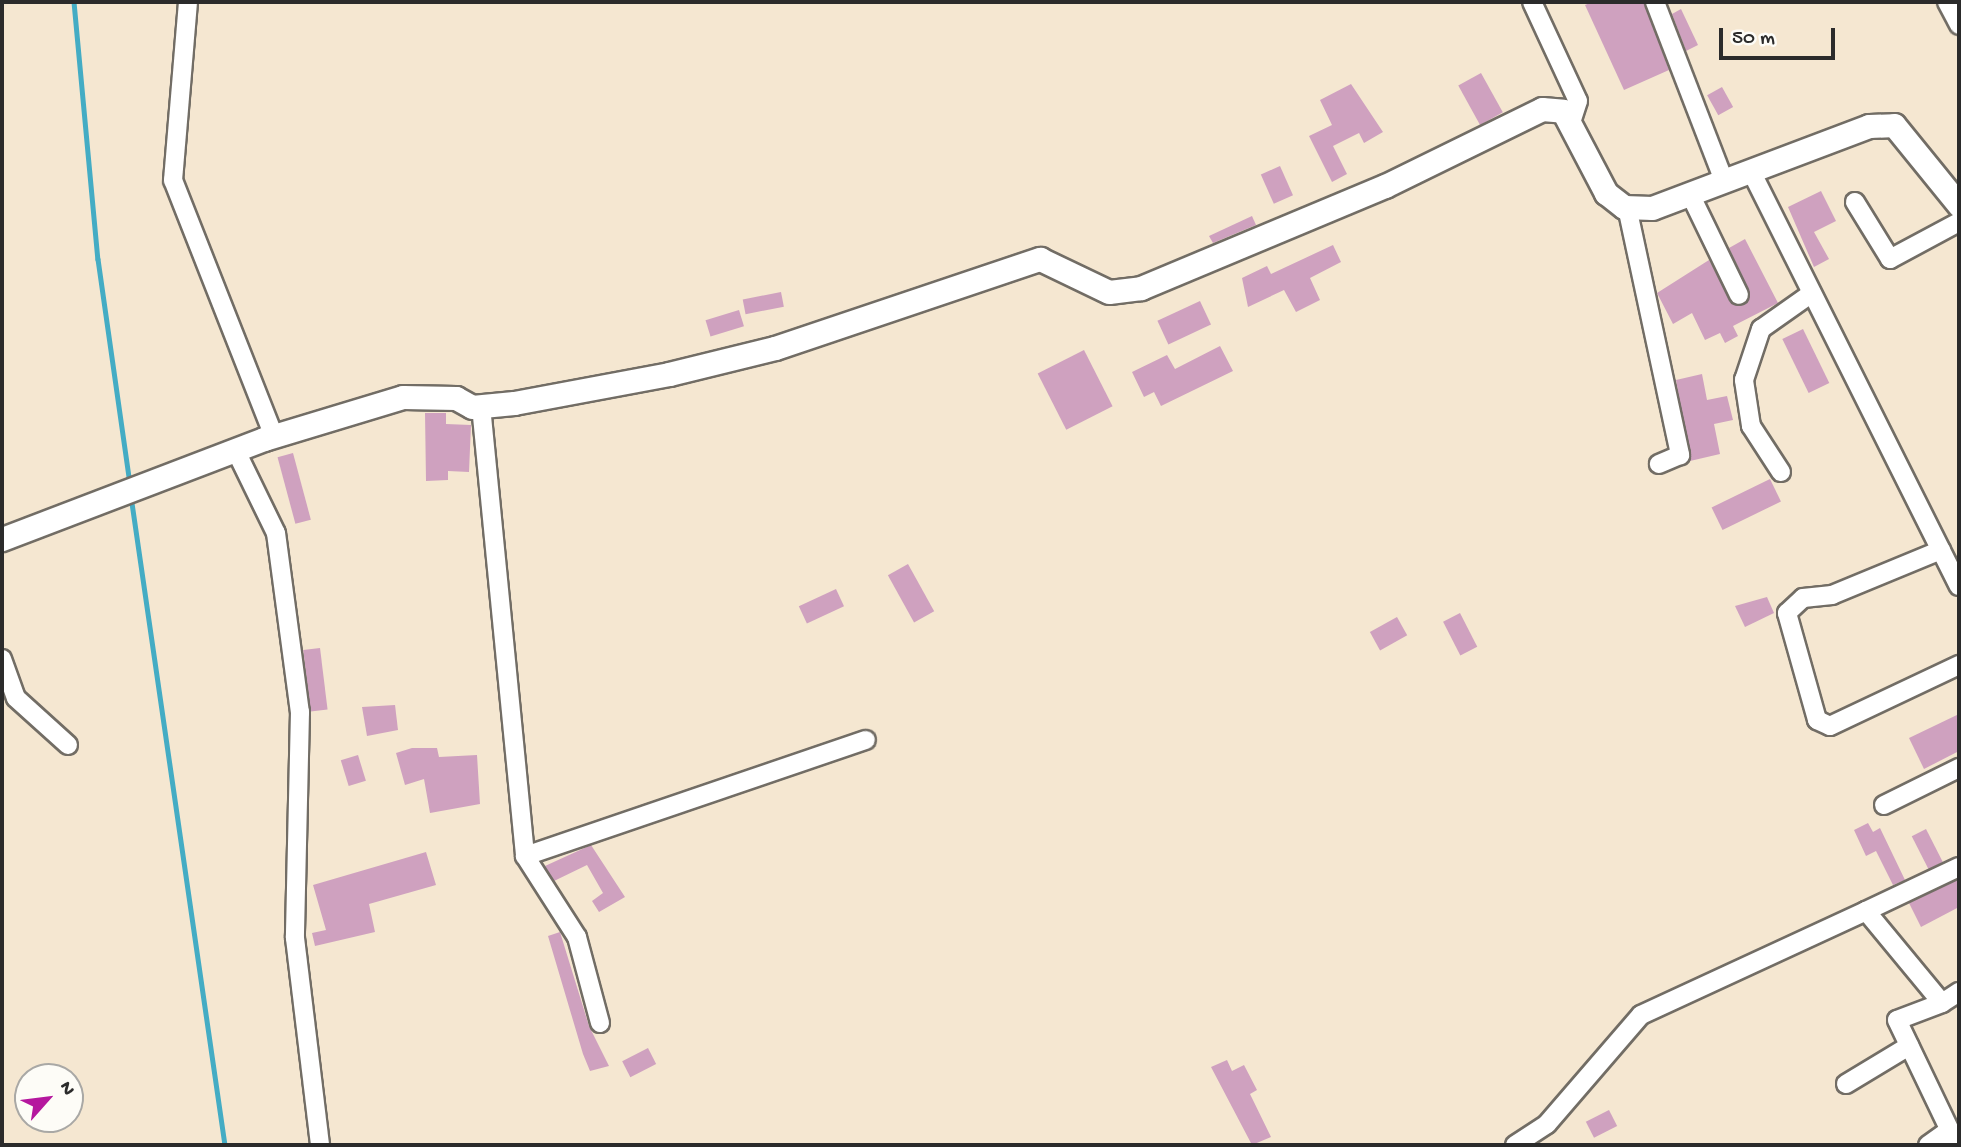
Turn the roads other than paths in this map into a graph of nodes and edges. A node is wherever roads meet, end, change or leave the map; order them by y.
1 (188, 2) edge
2 (1532, 2) edge
3 (1655, 2) edge
4 (1947, 2) edge
5 (1959, 24) edge
6 (1571, 123) junction
7 (1751, 171) junction
8 (1724, 181) junction
9 (1690, 194) junction
10 (1855, 202) dead end
11 (1959, 205) edge
12 (1627, 207) junction
13 (1959, 222) edge
14 (1812, 293) junction
15 (1739, 295) dead end
16 (481, 406) junction
17 (274, 436) junction
18 (235, 449) junction
19 (1659, 464) dead end
20 (1781, 472) dead end
21 (2, 539) edge
22 (1941, 550) junction
23 (1959, 586) edge
24 (2, 659) edge
25 (1959, 665) edge
26 (866, 740) dead end
27 (68, 745) dead end
28 (1959, 768) edge
29 (1884, 805) dead end
30 (525, 856) junction
31 (1959, 867) edge
32 (1866, 911) junction
33 (1959, 992) edge
34 (1942, 1003) junction
35 (600, 1023) dead end
36 (1909, 1046) junction
37 (1846, 1084) dead end
38 (1953, 1138) edge
39 (320, 1145) edge
40 (1515, 1145) edge
41 (1928, 1145) edge

1 - 17 street
2 - 6 street
3 - 8 street
4 - 5 street
6 - 12 street
6 - 16 street
7 - 8 street
7 - 11 street
7 - 14 street
8 - 9 street
9 - 12 street
9 - 15 street
10 - 13 street
12 - 19 street
14 - 20 street
14 - 22 street
16 - 17 street
16 - 30 street
17 - 18 street
18 - 21 street
18 - 39 street
22 - 23 street
22 - 25 street
24 - 27 street
26 - 30 street
28 - 29 street
30 - 35 street
31 - 32 street
32 - 34 street
32 - 40 street
33 - 34 street
34 - 36 street
36 - 37 street
36 - 38 street
38 - 41 street

